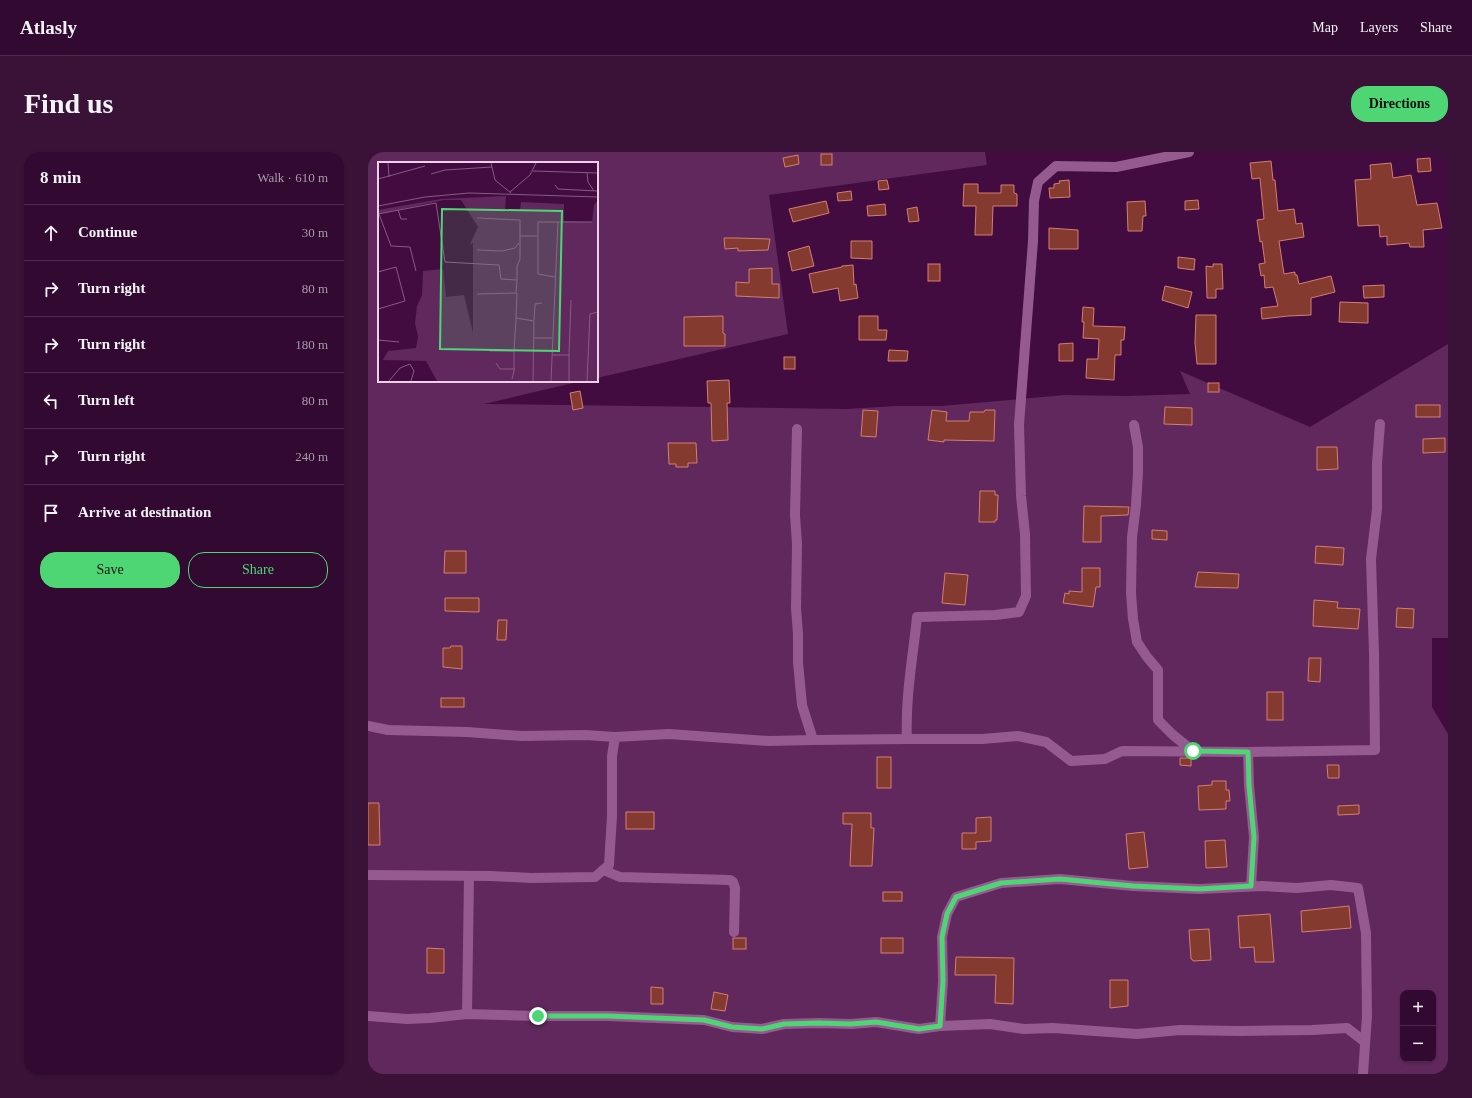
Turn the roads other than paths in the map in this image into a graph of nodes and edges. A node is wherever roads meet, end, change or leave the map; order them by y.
1 (1189, 152) edge
2 (1380, 424) dead end
3 (1134, 425) dead end
4 (797, 429) dead end
5 (368, 726) edge
6 (615, 737) junction
7 (907, 739) junction
8 (813, 740) junction
9 (1193, 751) junction
10 (1248, 752) junction
11 (603, 870) junction
12 (368, 875) edge
13 (469, 876) junction
14 (1251, 886) junction
15 (734, 932) dead end
16 (467, 1014) junction
17 (368, 1016) edge
18 (940, 1026) junction
19 (1365, 1042) junction
20 (1363, 1074) edge

1 - 7 street
2 - 10 street
3 - 9 street
4 - 8 street
5 - 6 street
6 - 8 street
6 - 11 street
7 - 8 street
7 - 9 street
9 - 10 street
10 - 14 street
11 - 13 street
11 - 15 street
12 - 13 street
13 - 16 street
14 - 18 street
14 - 19 street
16 - 17 street
16 - 18 street
18 - 19 street
19 - 20 street

